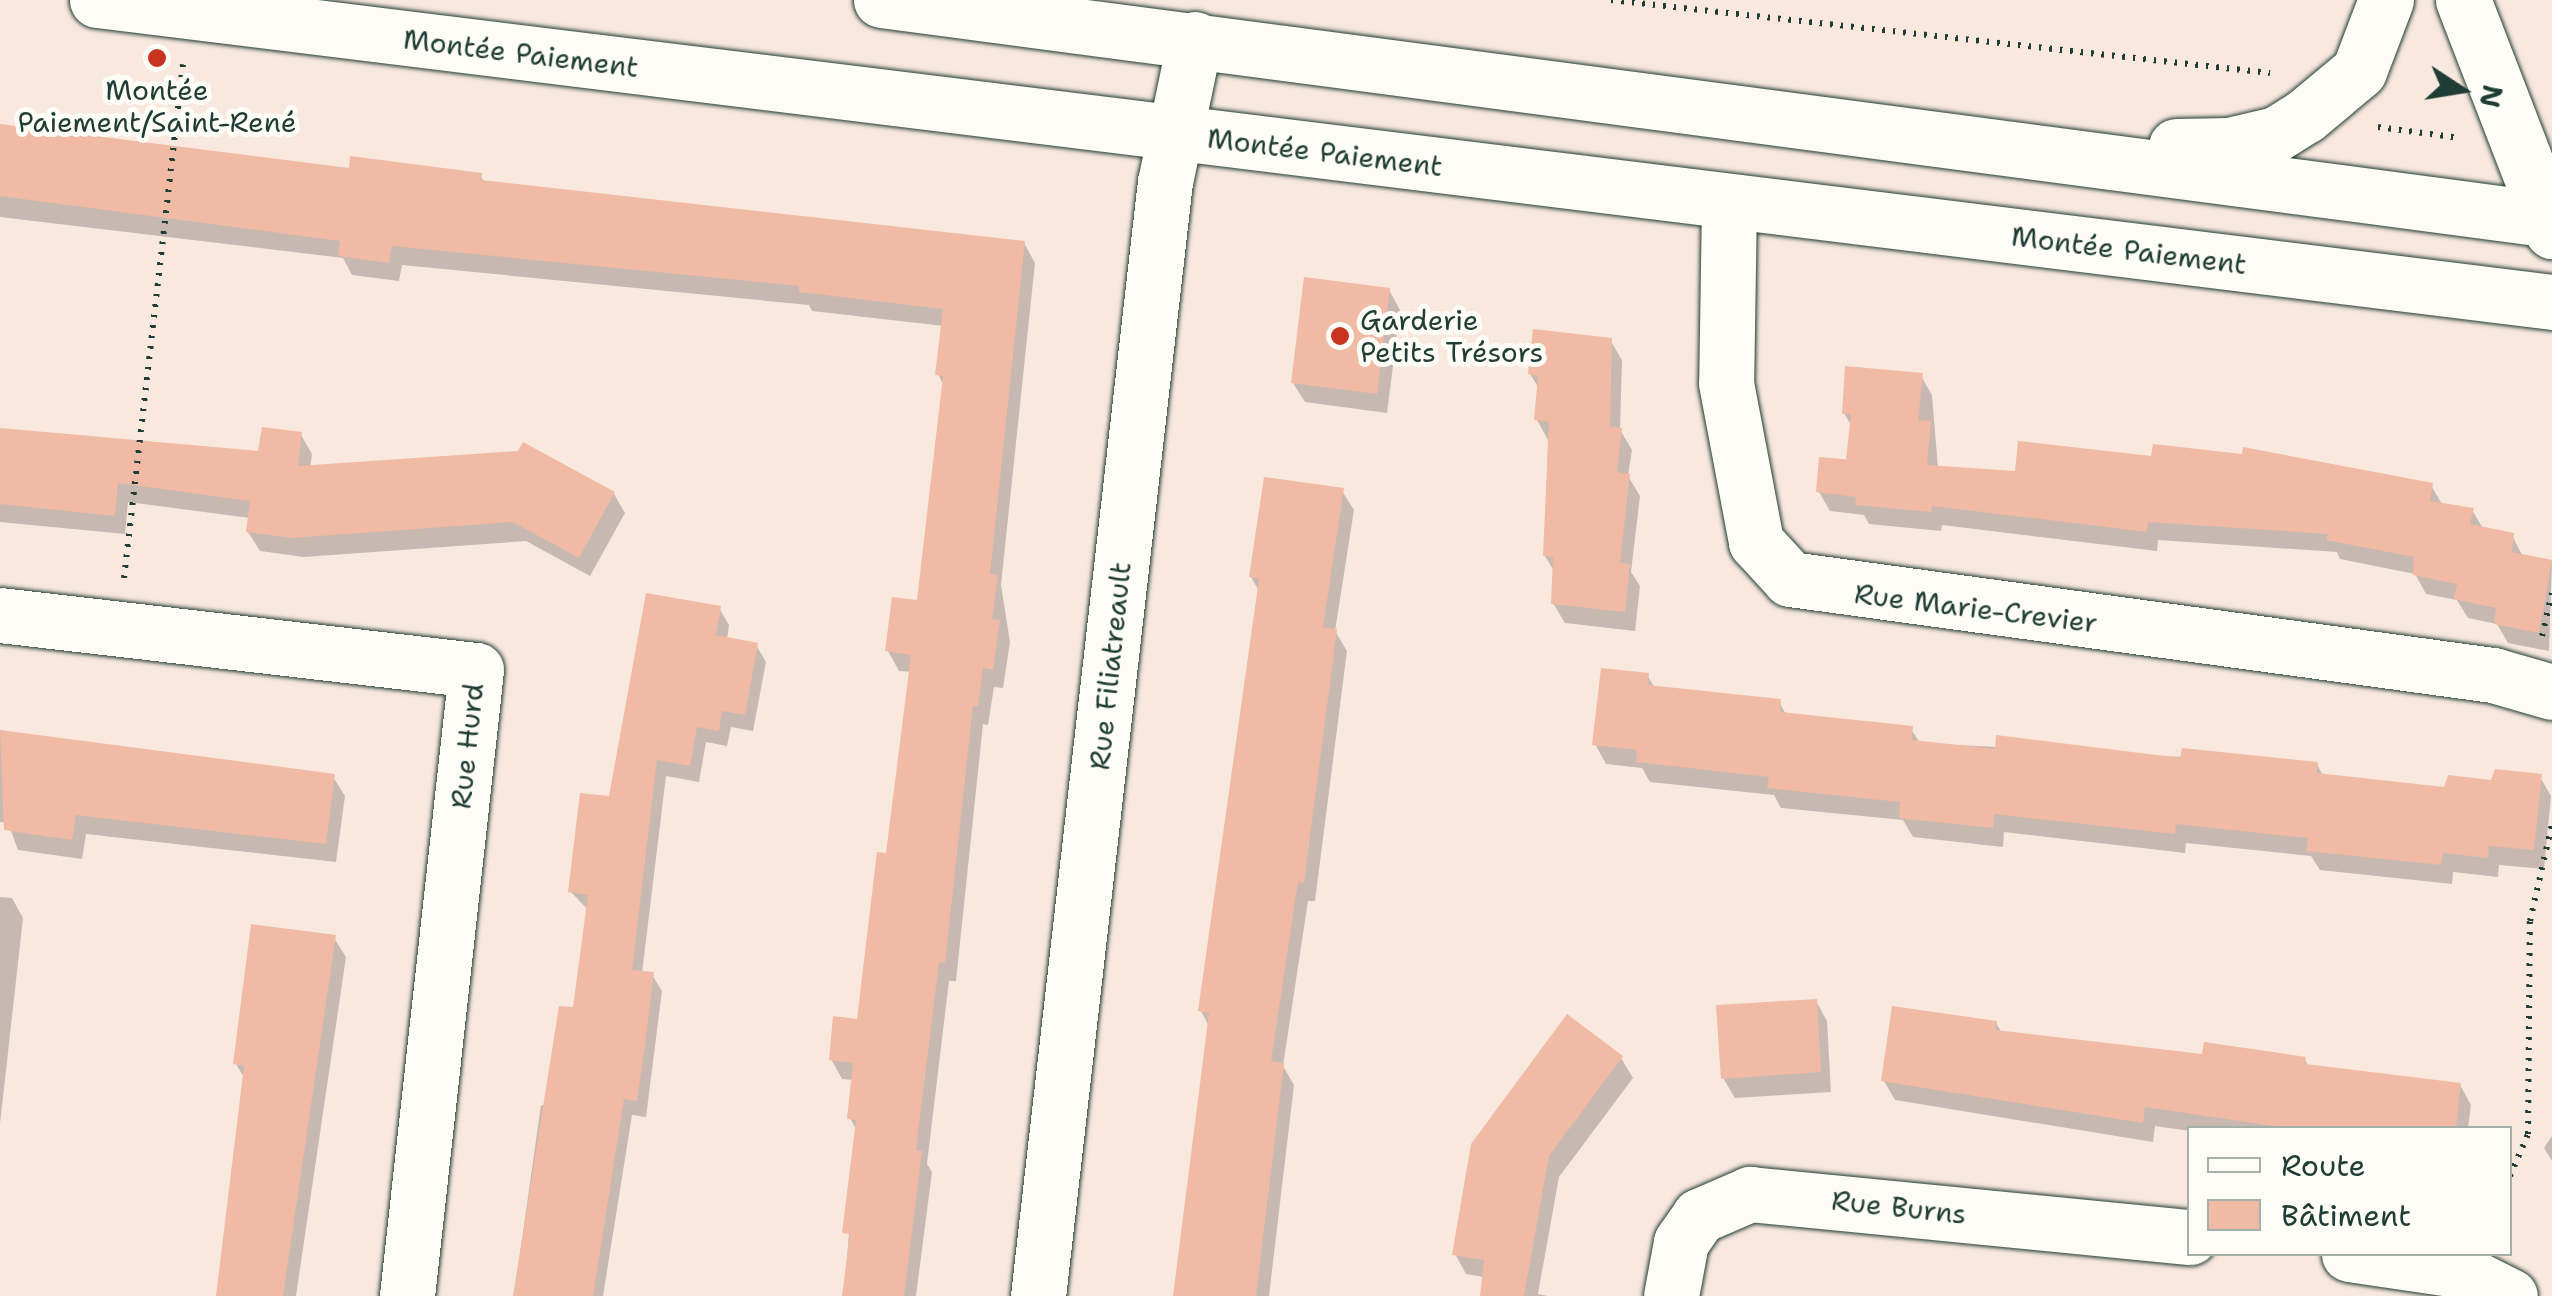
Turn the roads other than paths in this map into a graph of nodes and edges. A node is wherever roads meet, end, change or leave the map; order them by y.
1 (98, 0) edge
2 (881, 0) edge
3 (2386, 0) edge
4 (2463, 0) edge
5 (1195, 39) junction
6 (1172, 133) junction
7 (2028, 149) junction
8 (1728, 202) junction
9 (2550, 224) edge
10 (2552, 302) edge
11 (0, 615) edge
12 (2552, 692) edge
13 (2187, 1237) edge
14 (2363, 1256) edge
15 (407, 1296) edge
16 (1038, 1296) edge
17 (1671, 1296) edge
18 (2510, 1296) edge

1 - 6 main road, Montée Paiement
2 - 5 main road
3 - 7 main road
4 - 9 main road
5 - 6 main road, Rue Filiatreault
5 - 7 main road
6 - 8 main road, Montée Paiement
6 - 16 main road, Rue Filiatreault
7 - 9 main road
8 - 10 main road, Montée Paiement
8 - 12 main road, Rue Marie-Crevier
11 - 15 main road, Rue Hurd
13 - 17 main road, Rue Burns
14 - 18 main road

